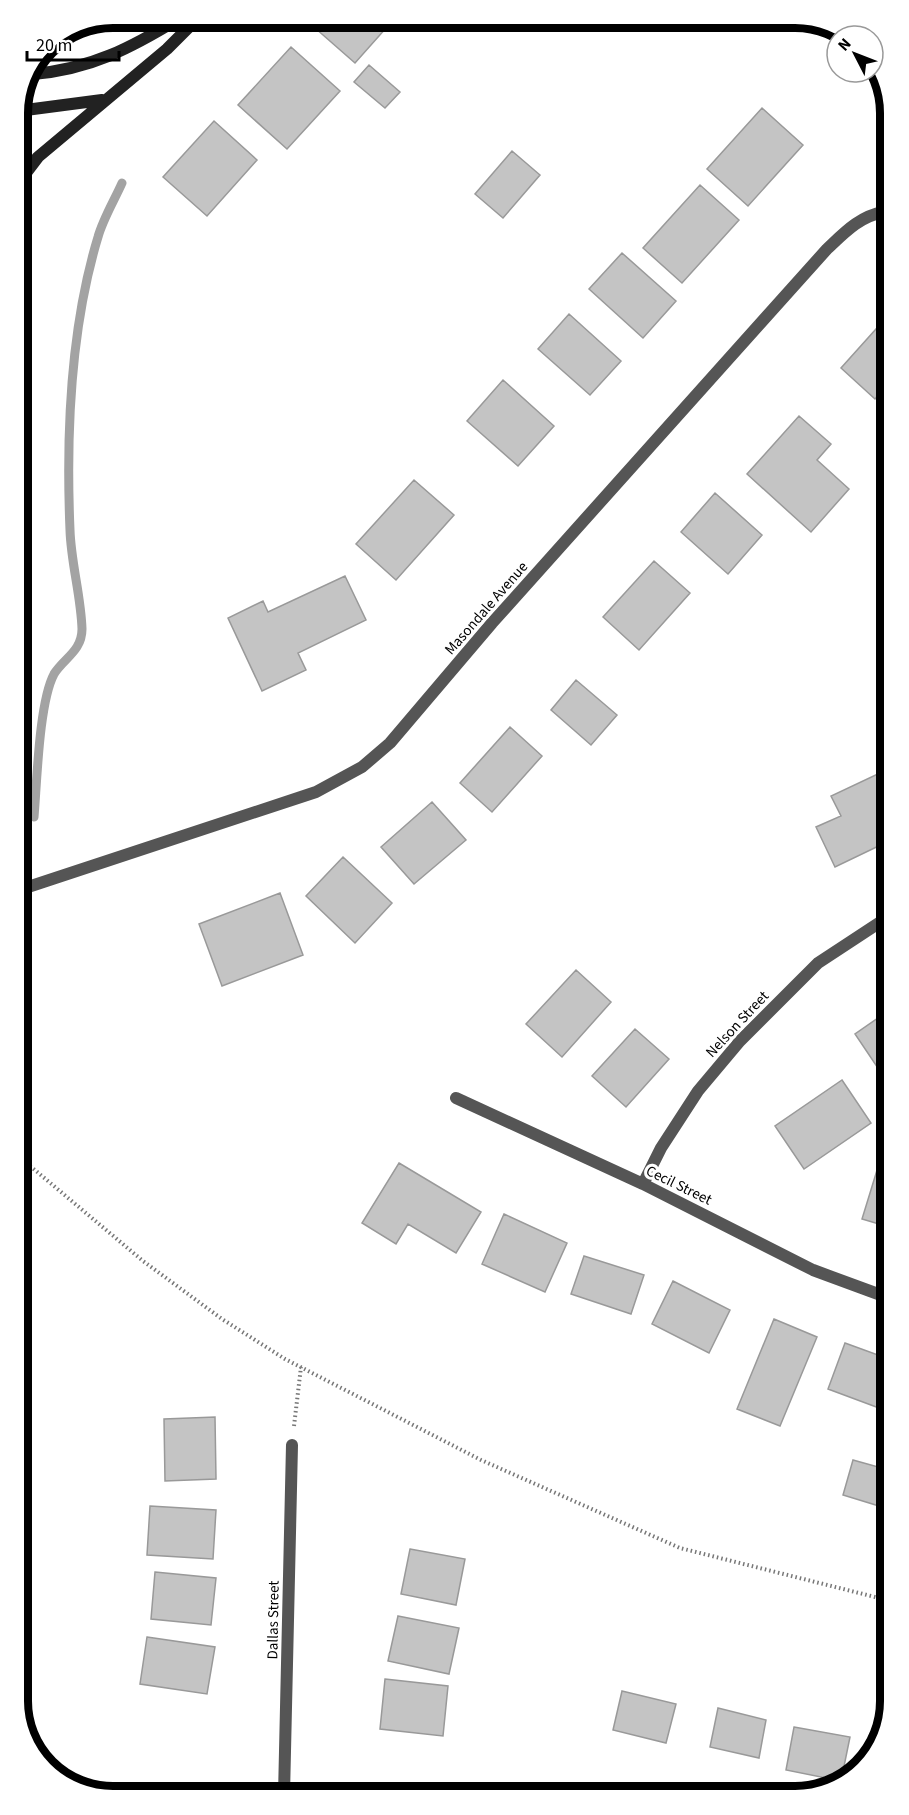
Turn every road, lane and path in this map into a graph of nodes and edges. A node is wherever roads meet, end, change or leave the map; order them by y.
1 (162, 28) edge
2 (188, 28) edge
3 (39, 73) edge
4 (103, 100) junction
5 (29, 110) edge
6 (29, 168) edge
7 (880, 213) edge
8 (29, 887) edge
9 (880, 922) edge
10 (456, 1098) dead end
11 (29, 1165) edge
12 (643, 1184) junction
13 (880, 1295) edge
14 (301, 1367) junction
15 (292, 1445) joint
16 (880, 1598) edge
17 (284, 1786) edge

1 - 3 street
2 - 4 street
4 - 5 street
4 - 6 street
7 - 8 street, Masondale Avenue
9 - 12 street, Nelson Street
10 - 12 street, Cecil Street
11 - 14 path
12 - 13 street, Cecil Street
14 - 15 path
14 - 16 path
15 - 17 street, Dallas Street

